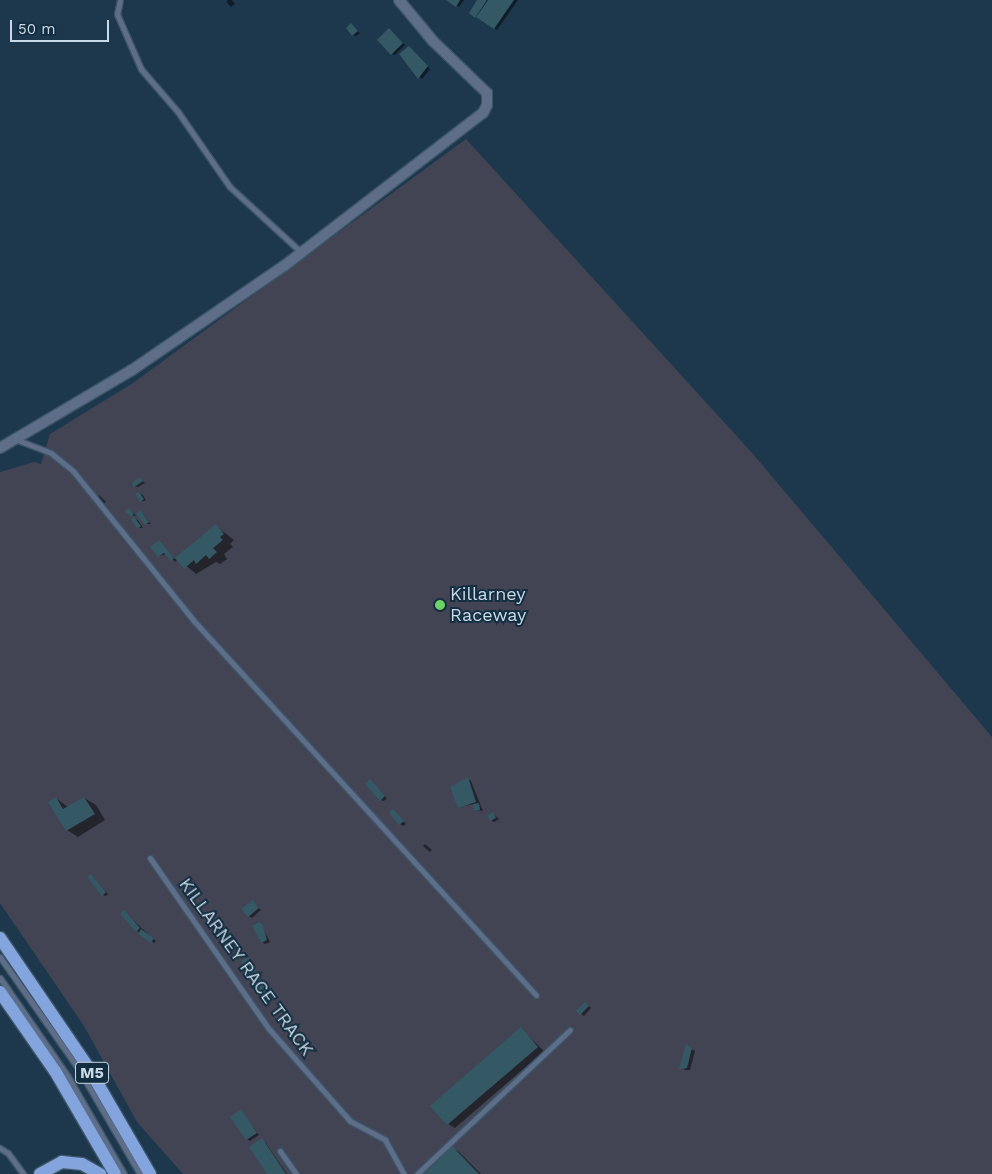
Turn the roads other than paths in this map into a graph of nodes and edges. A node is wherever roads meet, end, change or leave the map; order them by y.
1 (120, 0) edge
2 (399, 0) edge
3 (301, 253) junction
4 (15, 439) junction
5 (0, 448) edge
6 (150, 858) dead end
7 (0, 938) edge
8 (0, 956) edge
9 (0, 978) edge
10 (0, 992) edge
11 (536, 995) dead end
12 (570, 1030) dead end
13 (0, 1148) edge
14 (280, 1151) dead end
15 (23, 1174) edge
16 (40, 1174) edge
17 (100, 1174) edge
18 (115, 1174) edge
19 (124, 1174) edge
20 (140, 1174) edge
21 (150, 1174) edge
22 (296, 1174) edge
23 (404, 1174) edge
24 (417, 1174) edge

1 - 3 lane
2 - 3 street
3 - 4 street
4 - 5 street
4 - 11 lane
6 - 23 lane, KILLARNEY RACE TRACK
7 - 21 main road, M5
8 - 20 lane
9 - 19 lane
10 - 18 main road, M5
12 - 24 lane
13 - 15 lane
14 - 22 lane
16 - 17 main road

